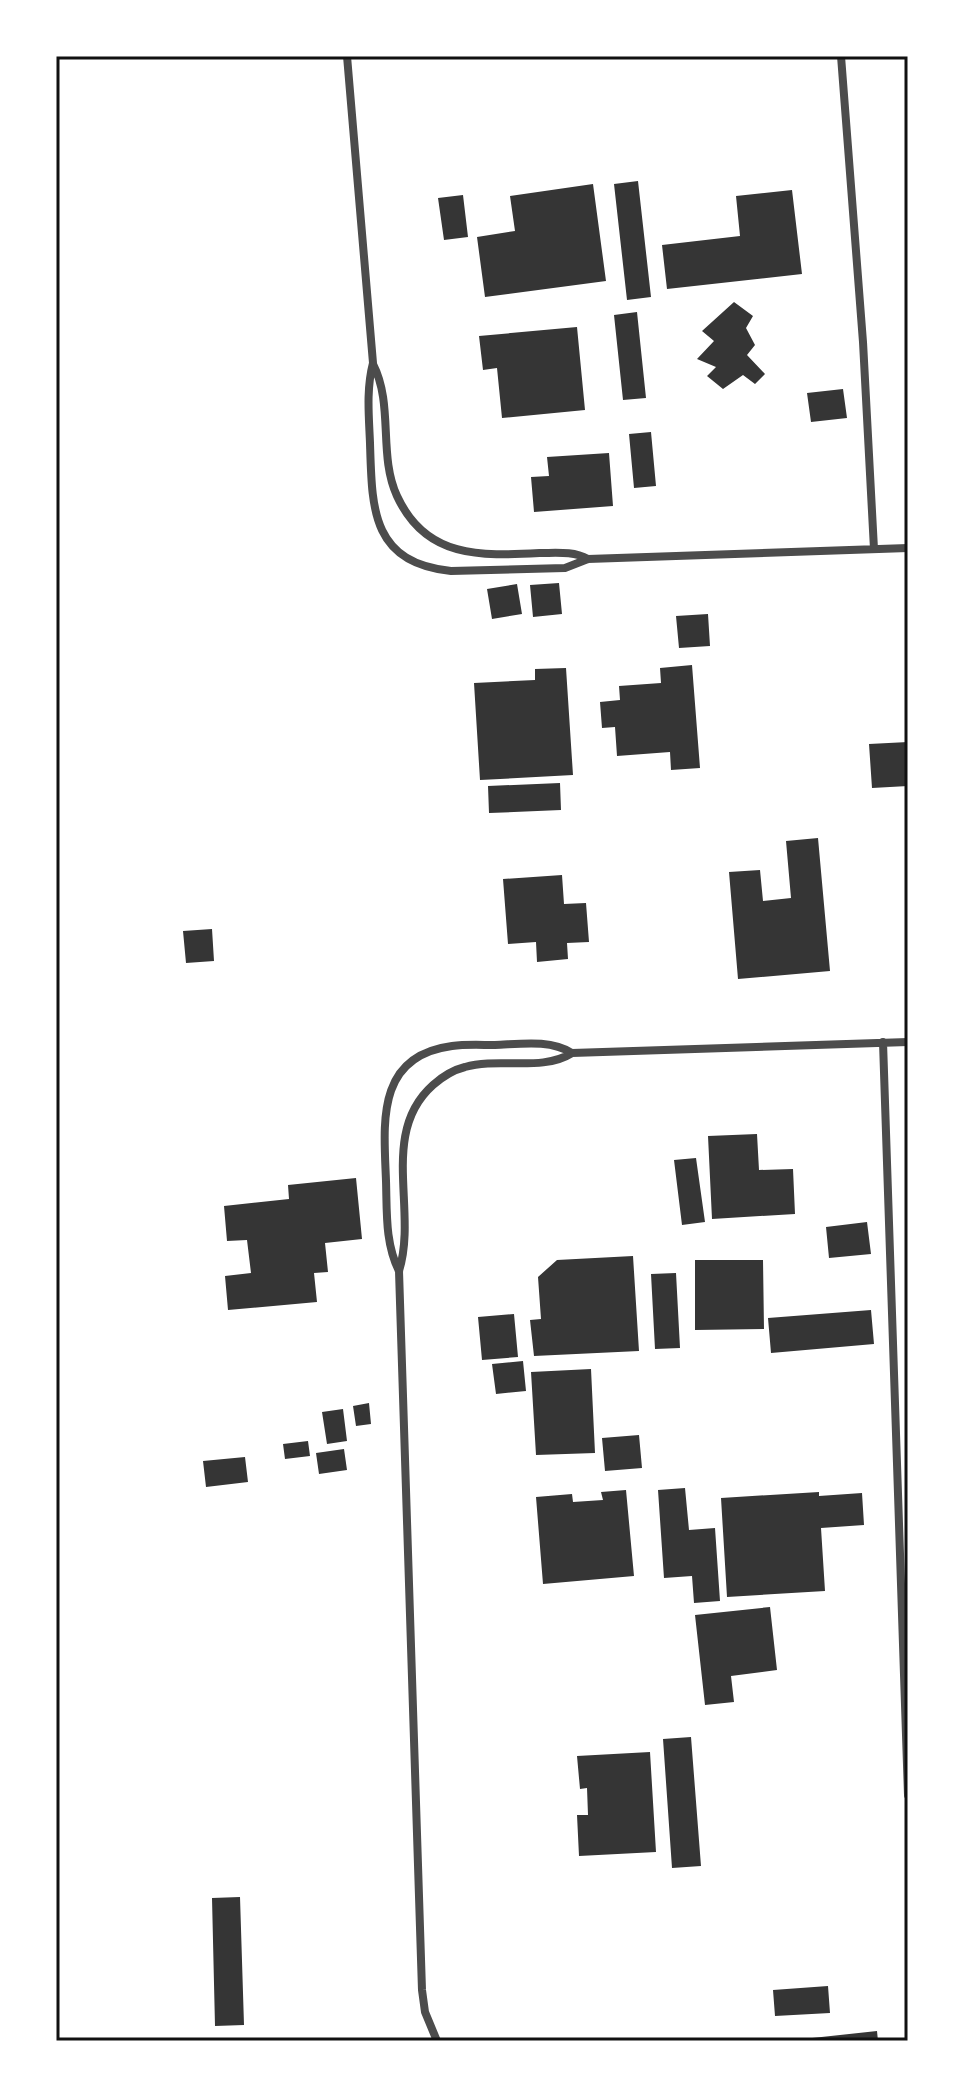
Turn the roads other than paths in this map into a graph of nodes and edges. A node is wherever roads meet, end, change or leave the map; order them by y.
1 (347, 56) edge
2 (841, 56) edge
3 (373, 363) junction
4 (908, 548) edge
5 (874, 549) junction
6 (588, 559) junction
7 (883, 1042) junction
8 (908, 1042) edge
9 (572, 1053) junction
10 (399, 1271) junction
11 (908, 1795) edge
12 (437, 2041) edge

1 - 3 street
2 - 5 street
3 - 6 street
3 - 6 street
4 - 5 street
5 - 6 street
7 - 8 street
7 - 9 street
7 - 11 street
9 - 10 street
9 - 10 street
10 - 12 street

